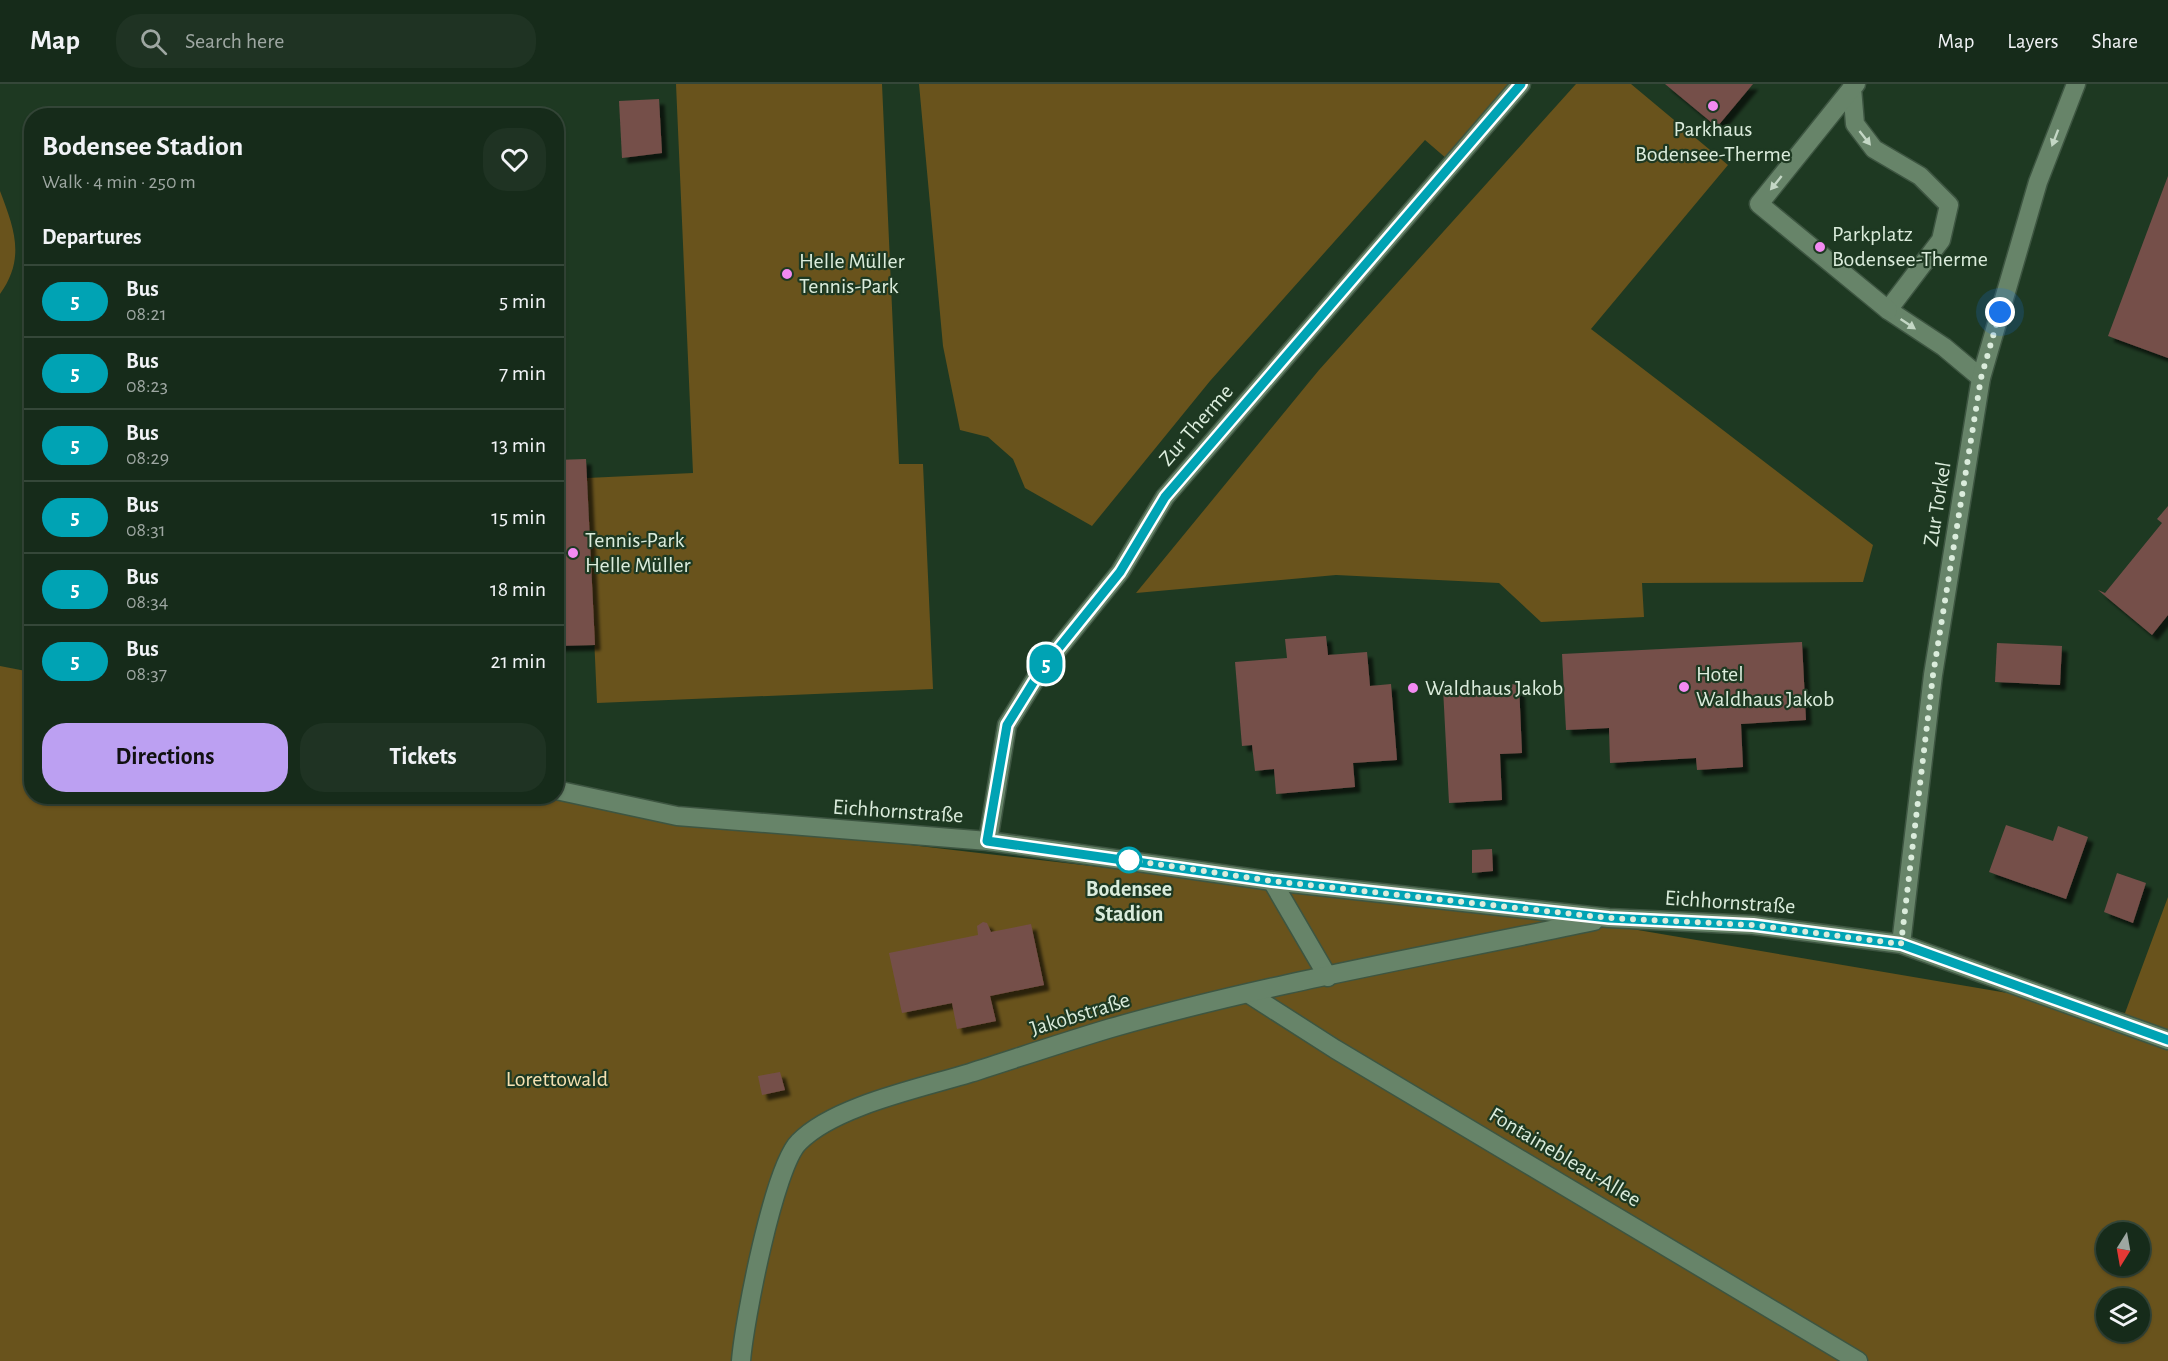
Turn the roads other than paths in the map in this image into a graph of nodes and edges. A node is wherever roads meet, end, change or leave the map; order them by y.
1 (1521, 84) edge
2 (2076, 84) edge
3 (1854, 86) edge
4 (1888, 310) junction
5 (1981, 378) junction
6 (564, 792) edge
7 (987, 841) junction
8 (1272, 881) junction
9 (1609, 918) junction
10 (1901, 944) junction
11 (1328, 977) junction
12 (1249, 994) junction
13 (2168, 1040) edge
14 (741, 1361) edge
15 (1858, 1361) edge

1 - 7 street, Zur Therme
2 -> 5 street, Zur Torkel
3 -> 4 street
3 -> 4 street
4 -> 5 street
5 - 10 street, Zur Torkel
6 - 7 street, Eichhornstraße
7 - 8 street, Eichhornstraße
8 - 9 street, Eichhornstraße
8 - 11 street
9 - 10 street, Eichhornstraße
9 - 11 street, Jakobstraße
10 - 13 street, Eichhornstraße
11 - 12 street, Jakobstraße
12 - 14 street, Jakobstraße
12 - 15 street, Fontainebleau-Allee

